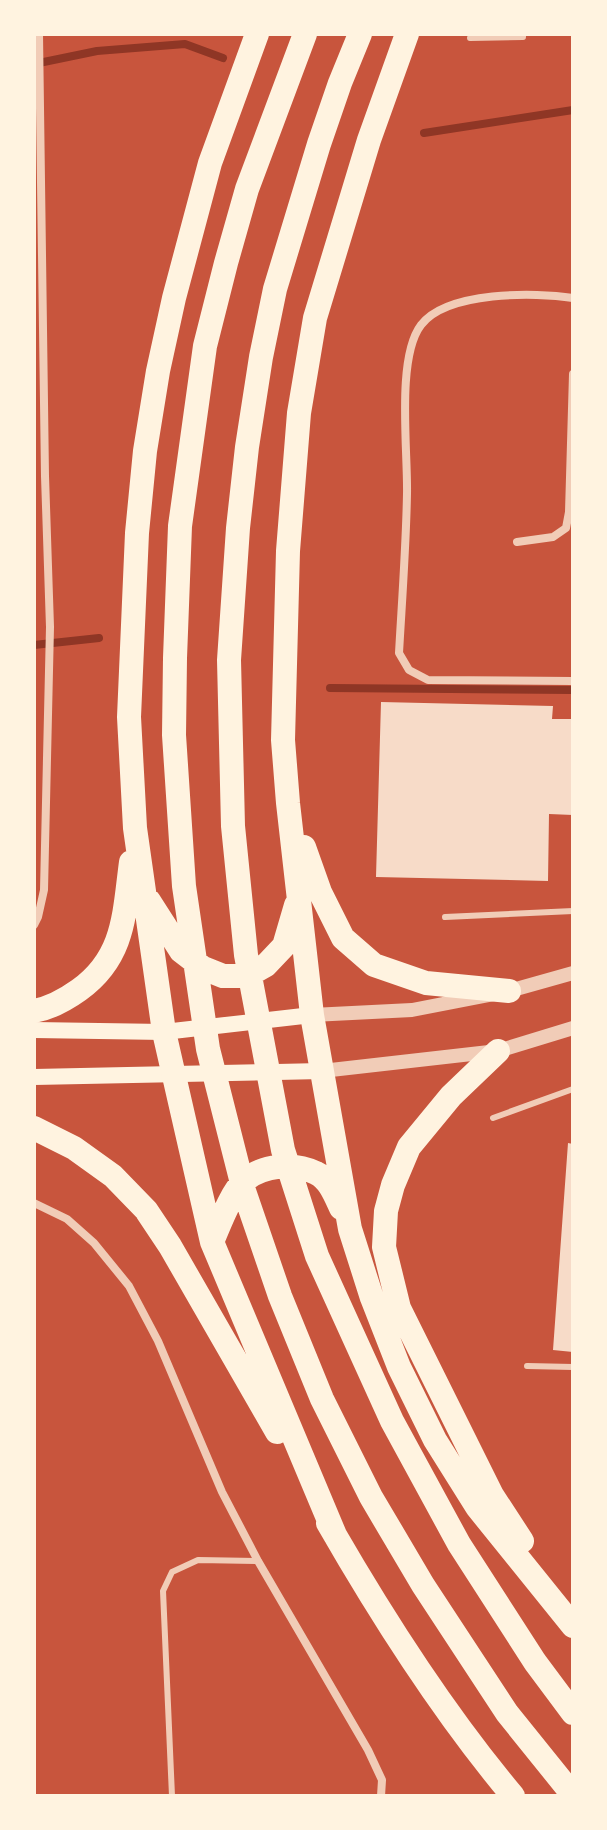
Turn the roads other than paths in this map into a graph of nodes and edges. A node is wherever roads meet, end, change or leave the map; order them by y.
1 (39, 34) edge
2 (257, 34) edge
3 (305, 34) edge
4 (360, 34) edge
5 (407, 34) edge
6 (523, 34) edge
7 (470, 38) dead end
8 (573, 298) edge
9 (573, 374) edge
10 (34, 476) edge
11 (45, 476) junction
12 (517, 542) dead end
13 (573, 681) edge
14 (288, 803) junction
15 (135, 828) junction
16 (299, 891) junction
17 (144, 892) junction
18 (573, 911) edge
19 (445, 917) dead end
20 (34, 925) edge
21 (573, 973) edge
22 (509, 991) junction
23 (34, 1011) edge
24 (312, 1015) junction
25 (573, 1028) edge
26 (34, 1030) edge
27 (164, 1032) junction
28 (498, 1051) junction
29 (322, 1071) junction
30 (174, 1075) junction
31 (34, 1077) edge
32 (573, 1089) edge
33 (493, 1118) dead end
34 (34, 1128) edge
35 (34, 1203) edge
36 (350, 1229) junction
37 (212, 1242) junction
38 (527, 1366) dead end
39 (573, 1367) edge
40 (335, 1535) junction
41 (258, 1561) junction
42 (573, 1624) edge
43 (573, 1713) edge
44 (573, 1795) edge
45 (172, 1796) edge
46 (381, 1796) edge
47 (513, 1796) edge

1 - 11 street
2 - 15 highway
3 - 44 highway
4 - 43 highway
5 - 14 highway
6 - 7 lane
8 - 13 street
9 - 12 street
10 - 11 street
11 - 20 street
14 - 16 highway
14 - 22 highway
15 - 17 highway
15 - 23 highway
16 - 17 highway
16 - 24 highway
17 - 27 highway
18 - 19 lane
21 - 22 street
22 - 24 street
24 - 27 main road
24 - 29 highway
25 - 28 street
26 - 27 main road
27 - 30 highway
28 - 29 street
28 - 42 highway
29 - 30 main road
29 - 36 highway
30 - 31 main road
30 - 37 highway
32 - 33 lane
34 - 40 highway
35 - 41 street
36 - 37 highway
36 - 42 highway
37 - 40 highway
38 - 39 lane
40 - 47 highway
41 - 45 lane
41 - 46 street

